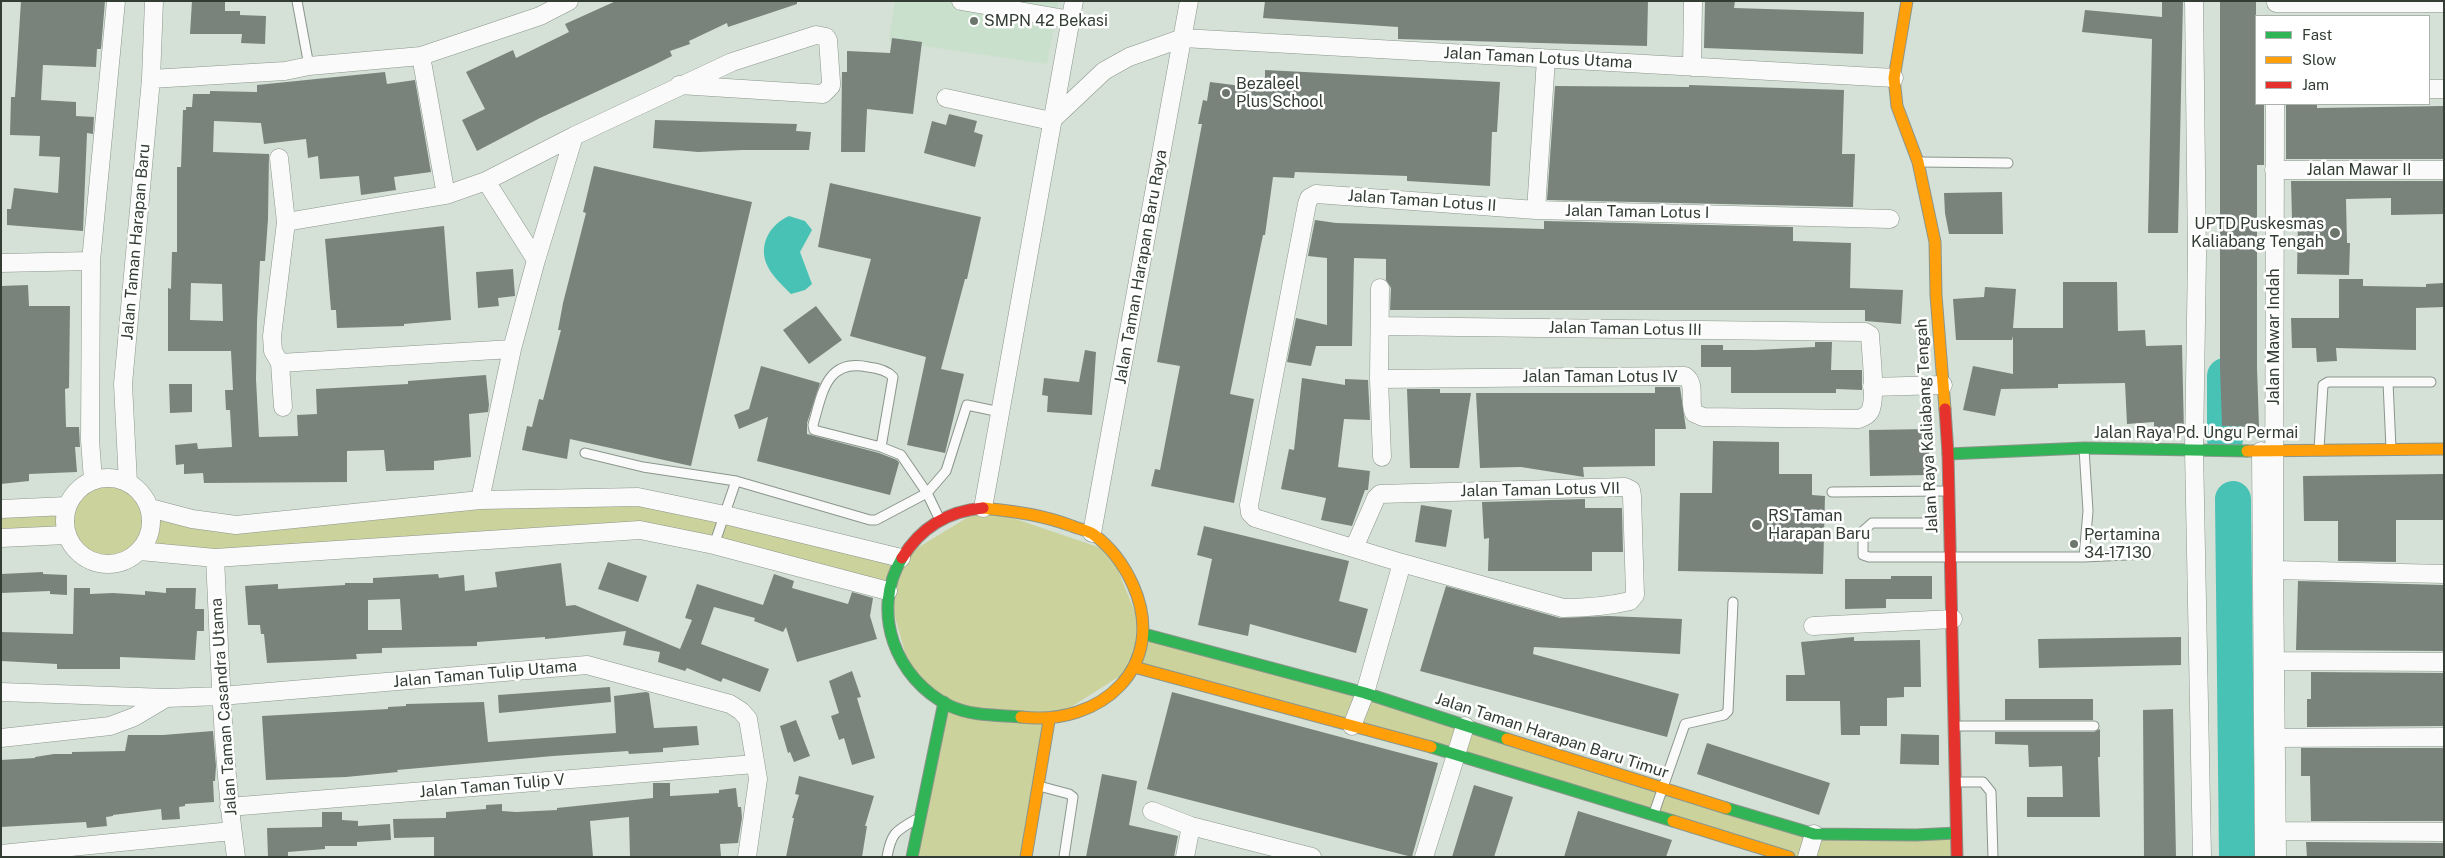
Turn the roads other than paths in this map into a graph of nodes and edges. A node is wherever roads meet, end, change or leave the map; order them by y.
1 (116, 1) edge
2 (154, 1) edge
3 (297, 1) edge
4 (569, 1) edge
5 (961, 1) edge
6 (1074, 1) edge
7 (1189, 1) edge
8 (1693, 1) edge
9 (1907, 1) edge
10 (2194, 1) edge
11 (2444, 3) edge
12 (2275, 7) edge
13 (1071, 20) junction
14 (1183, 38) junction
15 (421, 56) junction
16 (1546, 59) junction
17 (309, 66) junction
18 (1692, 67) junction
19 (1894, 78) junction
20 (152, 79) junction
21 (679, 85) junction
22 (2430, 89) edge
23 (2444, 89) edge
24 (946, 98) dead end
25 (2275, 105) edge
26 (1052, 121) junction
27 (574, 136) junction
28 (279, 158) dead end
29 (1918, 162) junction
30 (2008, 163) dead end
31 (2274, 170) junction
32 (2444, 170) edge
33 (486, 181) junction
34 (446, 195) junction
35 (1309, 198) joint
36 (1536, 210) junction
37 (1890, 219) dead end
38 (286, 222) junction
39 (536, 260) junction
40 (91, 261) junction
41 (1, 263) edge
42 (1380, 288) dead end
43 (1380, 326) junction
44 (512, 349) junction
45 (280, 363) junction
46 (1378, 379) junction
47 (2388, 382) junction
48 (2430, 382) dead end
49 (1943, 385) junction
50 (1872, 386) junction
51 (283, 407) dead end
52 (1000, 412) junction
53 (881, 447) junction
54 (2084, 448) junction
55 (2391, 449) junction
56 (2444, 449) edge
57 (2200, 450) junction
58 (2319, 450) junction
59 (2263, 451) junction
60 (585, 453) dead end
61 (1948, 454) junction
62 (1382, 457) dead end
63 (93, 480) junction
64 (736, 481) junction
65 (128, 483) junction
66 (1949, 491) junction
67 (927, 492) junction
68 (1832, 492) dead end
69 (480, 500) junction
70 (67, 506) junction
71 (1, 508) edge
72 (150, 508) junction
73 (983, 508) junction
74 (725, 515) junction
75 (939, 520) junction
76 (1932, 523) dead end
77 (1092, 533) junction
78 (66, 535) junction
79 (1, 538) edge
80 (714, 545) junction
81 (1354, 548) junction
82 (140, 551) junction
83 (2148, 554) dead end
84 (1951, 555) junction
85 (2084, 557) junction
86 (215, 558) junction
87 (901, 558) junction
88 (1402, 563) junction
89 (2274, 570) junction
90 (2444, 574) edge
91 (888, 591) junction
92 (1732, 602) dead end
93 (1953, 618) junction
94 (1813, 626) dead end
95 (1144, 634) junction
96 (2275, 661) junction
97 (2444, 662) edge
98 (1134, 667) junction
99 (1, 692) edge
100 (1364, 693) junction
101 (221, 696) junction
102 (166, 698) junction
103 (944, 702) junction
104 (1049, 721) junction
105 (1352, 726) junction
106 (1465, 726) junction
107 (1954, 726) junction
108 (2094, 726) dead end
109 (1, 738) edge
110 (2276, 738) junction
111 (2444, 738) edge
112 (1455, 752) junction
113 (755, 764) junction
114 (1955, 782) junction
115 (1040, 786) junction
116 (1663, 788) junction
117 (229, 807) junction
118 (1152, 811) dead end
119 (1654, 815) junction
120 (919, 818) junction
121 (1191, 826) junction
122 (232, 831) junction
123 (2276, 831) junction
124 (2444, 832) edge
125 (1956, 833) junction
126 (1814, 834) junction
127 (1, 854) edge
128 (236, 857) edge
129 (747, 857) edge
130 (887, 857) edge
131 (912, 857) edge
132 (1026, 857) edge
133 (1064, 857) edge
134 (1185, 857) edge
135 (1312, 857) edge
136 (1424, 857) edge
137 (1789, 857) edge
138 (1807, 857) edge
139 (1957, 857) edge
140 (1992, 857) edge
141 (2202, 857) edge
142 (2264, 857) edge
143 (2277, 857) edge

1 - 40 street
2 - 20 street, Jalan Taman Harapan Baru
3 - 17 lane
4 - 15 street
5 - 13 street
6 - 13 street
7 - 14 street, Jalan Taman Harapan Baru Raya
8 - 18 street
9 - 19 street, Jalan Raya Kaliabang Tengah
10 - 57 street
11 - 12 street
13 - 26 street
14 - 16 street, Jalan Taman Lotus Utama
14 - 26 street
14 - 77 street, Jalan Taman Harapan Baru Raya
15 - 17 street
15 - 34 street
16 - 18 street, Jalan Taman Lotus Utama
16 - 36 street
17 - 20 street
18 - 19 street, Jalan Taman Lotus Utama
19 - 29 street, Jalan Raya Kaliabang Tengah
20 - 65 street, Jalan Taman Harapan Baru
21 - 21 street
21 - 27 street
22 - 23 street
24 - 26 street
25 - 31 street, Jalan Mawar Indah
26 - 52 street
27 - 33 street
27 - 39 street
28 - 38 street
29 - 30 lane
29 - 49 street, Jalan Raya Kaliabang Tengah
31 - 32 street, Jalan Mawar II
31 - 59 street, Jalan Mawar Indah
33 - 34 street
33 - 39 street
34 - 38 street
35 - 36 street, Jalan Taman Lotus II
35 - 81 street, Jalan Taman Lotus VII
36 - 37 street, Jalan Taman Lotus I
38 - 45 street
39 - 44 street
40 - 41 street
40 - 63 street
42 - 43 street
43 - 46 street
43 - 50 street, Jalan Taman Lotus III
44 - 45 street
44 - 69 street
45 - 51 street
46 - 50 street, Jalan Taman Lotus IV
46 - 62 street
47 - 48 lane
47 - 55 lane
47 - 58 lane
49 - 50 street
49 - 61 street, Jalan Raya Kaliabang Tengah
52 - 67 lane
52 - 73 street
53 - 53 lane
53 - 67 lane
54 - 57 street, Jalan Raya Pd. Ungu Permai
54 - 61 street, Jalan Raya Pd. Ungu Permai
54 - 85 lane
55 - 56 street, Jalan Raya Pd. Ungu Permai
55 - 58 street, Jalan Raya Pd. Ungu Permai
57 - 59 street, Jalan Raya Pd. Ungu Permai
57 - 141 street
58 - 59 street, Jalan Raya Pd. Ungu Permai
59 - 89 street
59 - 142 street
60 - 64 lane
61 - 66 street, Jalan Raya Kaliabang Tengah
63 - 65 street
63 - 70 street
64 - 67 lane
64 - 74 lane
65 - 72 street
66 - 68 lane
66 - 84 street, Jalan Raya Kaliabang Tengah
67 - 75 lane
69 - 72 street
69 - 74 street
70 - 71 street
70 - 78 street
72 - 82 street
73 - 75 street
73 - 77 street
74 - 80 lane
74 - 87 street
75 - 87 street
76 - 84 lane
77 - 95 street
78 - 79 street
78 - 82 street
80 - 86 street
80 - 91 street
81 - 88 street, Jalan Taman Lotus VII
81 - 88 street, Jalan Taman Lotus VII
82 - 86 street
83 - 85 lane
84 - 85 lane
84 - 93 street, Jalan Raya Kaliabang Tengah
86 - 101 street, Jalan Taman Casandra Utama
87 - 91 street
88 - 100 street
89 - 90 street
89 - 96 street
91 - 103 street
92 - 116 lane
93 - 94 street
93 - 107 street, Jalan Raya Kaliabang Tengah
95 - 98 street
95 - 100 street, Jalan Taman Harapan Baru Timur
96 - 97 street
96 - 110 street
98 - 104 street
98 - 105 street
99 - 102 street, Jalan Taman Tulip Utama
100 - 105 street
100 - 106 street, Jalan Taman Harapan Baru Timur
101 - 102 street, Jalan Taman Tulip Utama
101 - 113 street, Jalan Taman Tulip Utama
101 - 117 street, Jalan Taman Casandra Utama
102 - 109 street
103 - 104 street
103 - 120 street
104 - 115 street
105 - 112 street
106 - 112 street
106 - 116 street, Jalan Taman Harapan Baru Timur
107 - 108 lane
107 - 114 street, Jalan Raya Kaliabang Tengah
110 - 111 street
110 - 123 street
112 - 119 street
112 - 136 street
113 - 117 street, Jalan Taman Tulip V
113 - 129 street, Jalan Taman Tulip Utama
114 - 125 street, Jalan Raya Kaliabang Tengah
114 - 140 lane
115 - 132 street
115 - 133 lane
116 - 119 lane
116 - 126 street, Jalan Taman Harapan Baru Timur
117 - 122 street, Jalan Taman Casandra Utama
118 - 121 street
119 - 137 street
120 - 130 lane
120 - 131 street
121 - 134 street
121 - 135 street
122 - 127 street
122 - 128 street, Jalan Taman Casandra Utama
123 - 124 street
123 - 143 street
125 - 126 street, Jalan Taman Harapan Baru Timur
125 - 139 street, Jalan Raya Kaliabang Tengah
126 - 138 street

